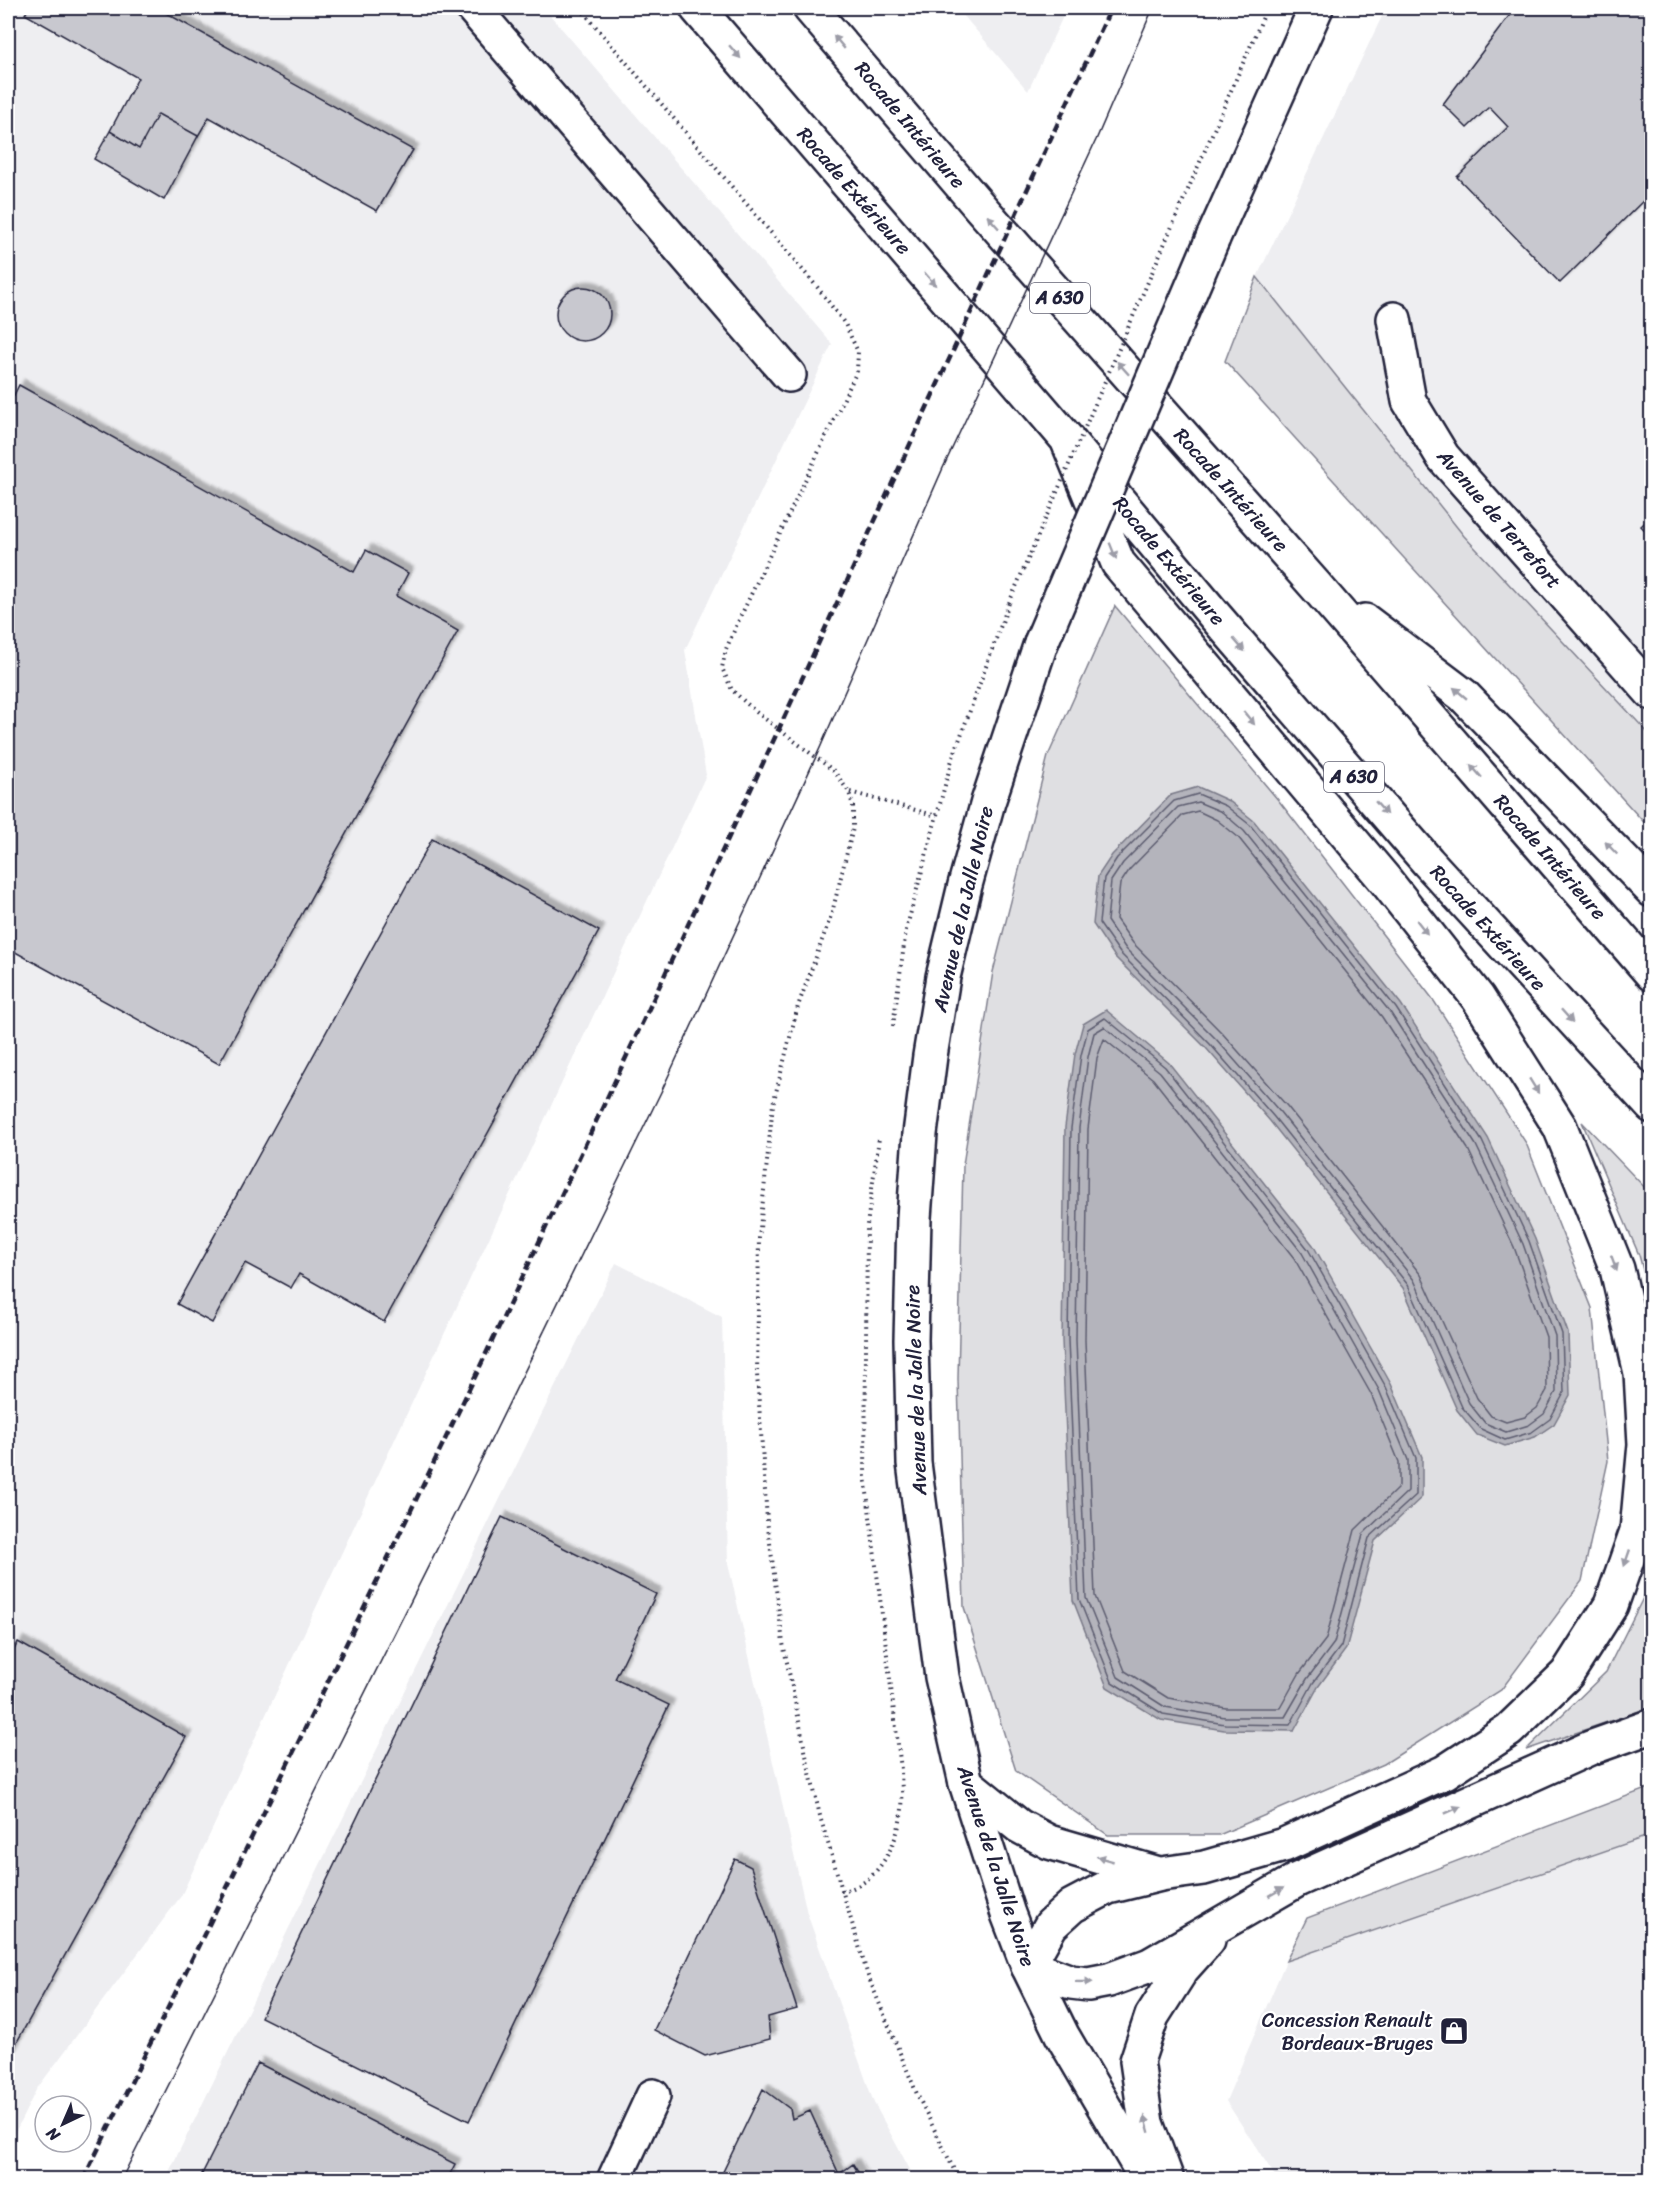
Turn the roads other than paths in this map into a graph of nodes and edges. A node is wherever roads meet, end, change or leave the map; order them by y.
1 (473, 8) edge
2 (697, 8) edge
3 (810, 8) edge
4 (1316, 8) edge
5 (1394, 319) dead end
6 (789, 375) dead end
7 (1067, 439) junction
8 (1315, 585) junction
9 (1652, 693) edge
10 (1652, 890) edge
11 (1652, 974) edge
12 (1652, 1106) edge
13 (1652, 1726) edge
14 (966, 1783) junction
15 (1161, 1874) junction
16 (1225, 1921) junction
17 (1028, 1966) junction
18 (653, 2096) dead end
19 (614, 2180) edge
20 (1147, 2180) edge
21 (1167, 2180) edge

1 - 6 main road
2 -> 7 main road, Rocade Extérieure / A 630
8 -> 3 main road, Rocade Intérieure / A 630
4 - 14 main road, Avenue de la Jalle Noire, bridge
5 - 9 main road, Avenue de Terrefort
7 -> 12 main road, Rocade Extérieure / A 630
7 -> 15 main road
10 -> 8 main road
11 -> 8 main road, Rocade Intérieure / A 630
16 -> 13 main road
15 -> 14 main road
14 - 17 main road, Avenue de la Jalle Noire
15 - 17 main road
17 -> 16 main road
21 -> 16 main road
17 - 20 main road, Avenue de la Jalle Noire
18 - 19 main road

